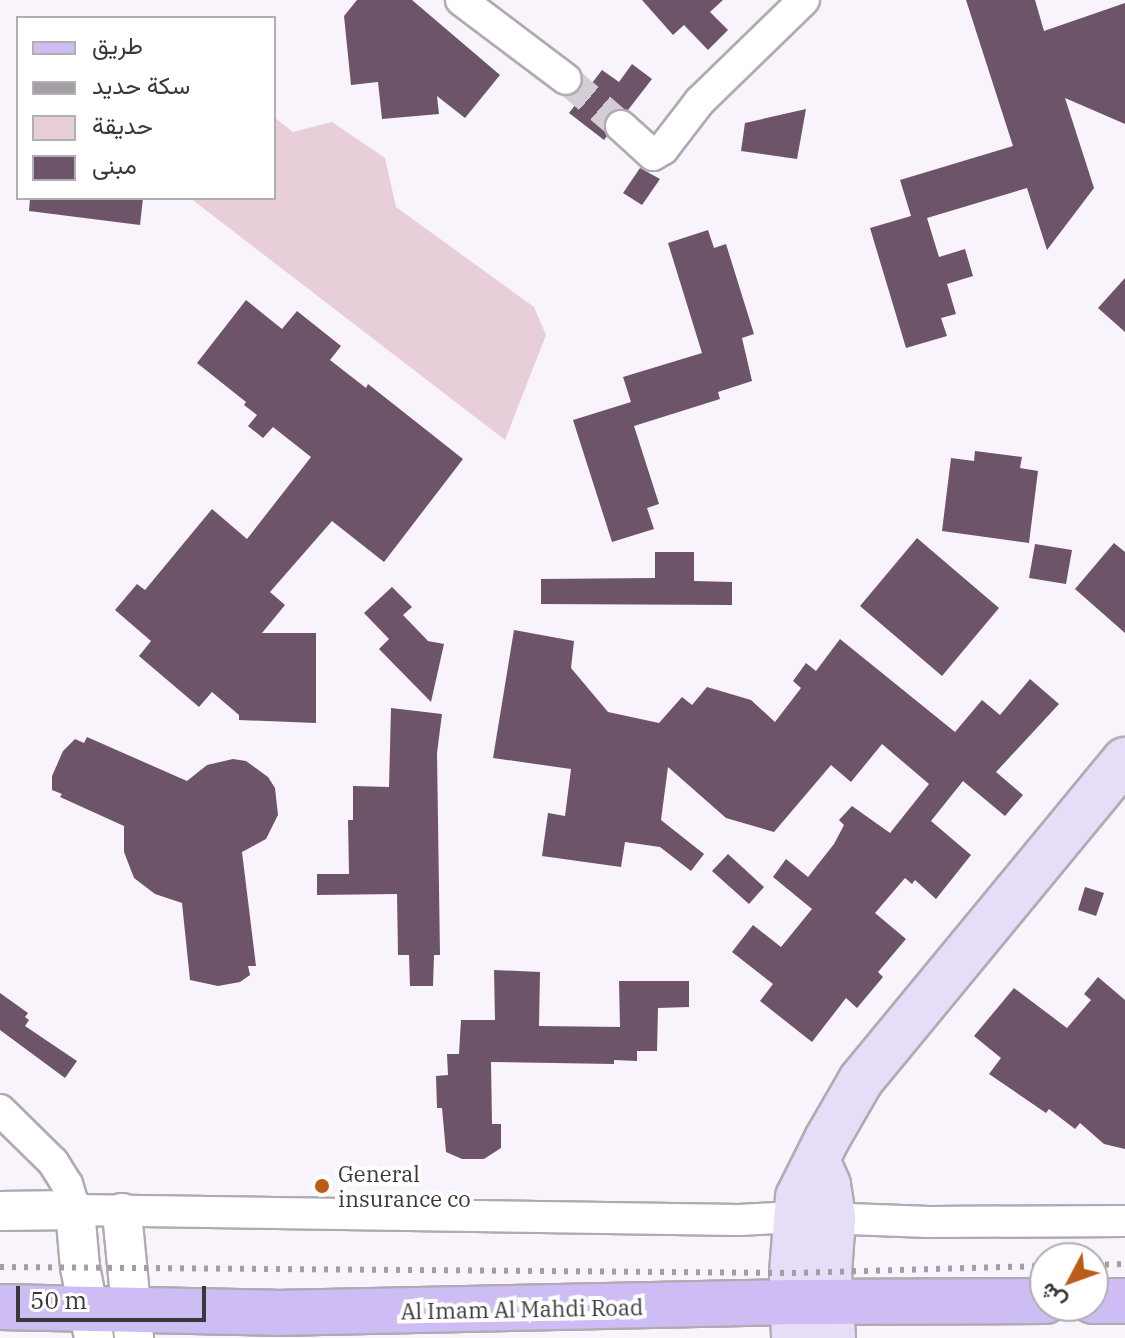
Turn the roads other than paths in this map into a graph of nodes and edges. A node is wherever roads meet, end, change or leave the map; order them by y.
1 (461, 0) edge
2 (804, 0) edge
3 (566, 79) tunnel mouth
4 (621, 126) tunnel mouth
5 (1125, 760) edge
6 (0, 1110) edge
7 (75, 1210) junction
8 (0, 1211) edge
9 (122, 1213) junction
10 (814, 1218) junction
11 (1125, 1221) edge
12 (1029, 1302) edge
13 (0, 1307) edge
14 (813, 1320) edge
15 (91, 1323) edge
16 (133, 1324) edge
17 (281, 1326) edge

1 - 3 street
2 - 4 street
5 - 10 main road
6 - 7 street
7 - 8 street
7 - 9 street
7 - 15 street
9 - 10 street
9 - 16 street
10 - 11 street
10 - 14 main road
12 - 14 main road, Al Imam Al Mahdi Road
13 - 15 main road, Al Imam Al Mahdi Road
14 - 17 main road, Al Imam Al Mahdi Road
15 - 16 main road, Al Imam Al Mahdi Road
16 - 17 main road, Al Imam Al Mahdi Road

